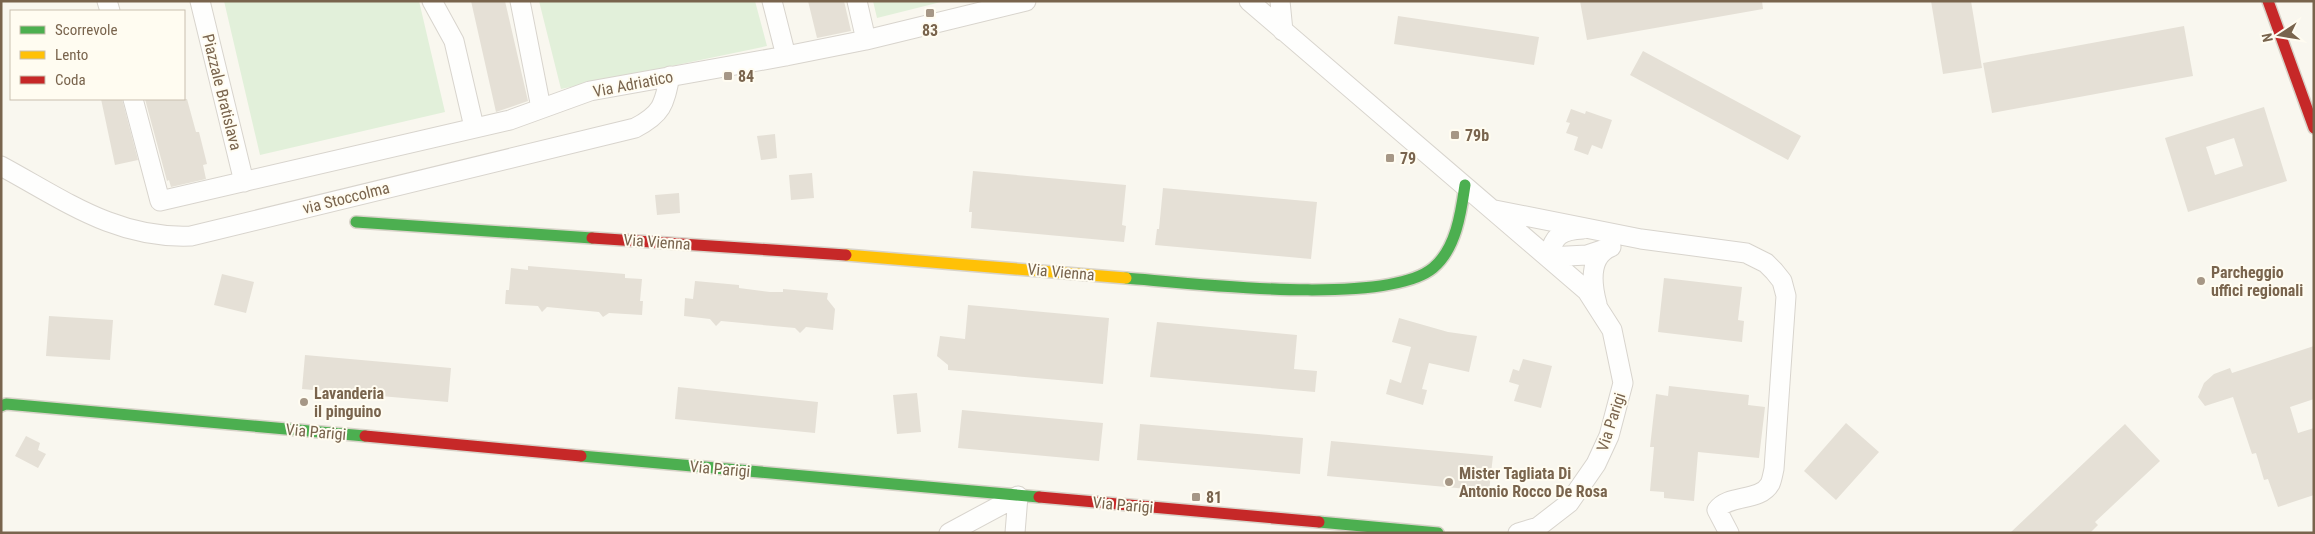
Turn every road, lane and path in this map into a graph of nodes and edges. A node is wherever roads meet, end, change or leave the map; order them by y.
1 (200, 1) edge
2 (432, 1) edge
3 (520, 1) edge
4 (772, 1) edge
5 (857, 1) edge
6 (1026, 1) edge
7 (1249, 1) edge
8 (1280, 1) edge
9 (2268, 1) edge
10 (2284, 10) dead end
11 (1282, 31) junction
12 (866, 40) junction
13 (2284, 47) junction
14 (786, 56) junction
15 (670, 76) junction
16 (133, 100) edge
17 (541, 108) junction
18 (474, 127) junction
19 (2314, 128) edge
20 (1, 166) edge
21 (244, 182) junction
22 (1465, 185) junction
23 (1494, 210) junction
24 (356, 222) dead end
25 (1594, 229) junction
26 (1641, 239) junction
27 (1608, 248) junction
28 (1548, 257) junction
29 (1597, 307) junction
30 (1, 406) edge
31 (1018, 496) junction
32 (949, 533) edge
33 (1015, 533) edge
34 (1438, 533) edge
35 (1518, 533) edge
36 (1729, 533) edge

1 - 21 street, Piazzale Bratislava
2 - 18 street
3 - 17 street
4 - 14 street
5 - 12 street
6 - 12 street, Via Adriatico
7 - 11 street
8 - 11 street
9 - 13 street
10 - 13 street
11 - 22 street
12 - 14 street, Via Adriatico
13 - 19 street
14 - 15 street, Via Adriatico
15 - 17 street, Via Adriatico
15 - 20 street, via Stoccolma
16 - 21 street, Via Adriatico
17 - 18 street, Via Adriatico
18 - 21 street, Via Adriatico
22 - 23 street, Via Parigi
22 - 24 street, Via Vienna
23 - 25 street
23 - 28 street, Via Parigi
25 - 26 street
25 - 28 street
26 - 27 street
26 - 36 street
27 - 28 street
27 - 29 street
28 - 29 street, Via Parigi
29 - 35 street, Via Parigi
30 - 31 street, Via Parigi
31 - 32 street
31 - 33 street
31 - 34 street, Via Parigi

